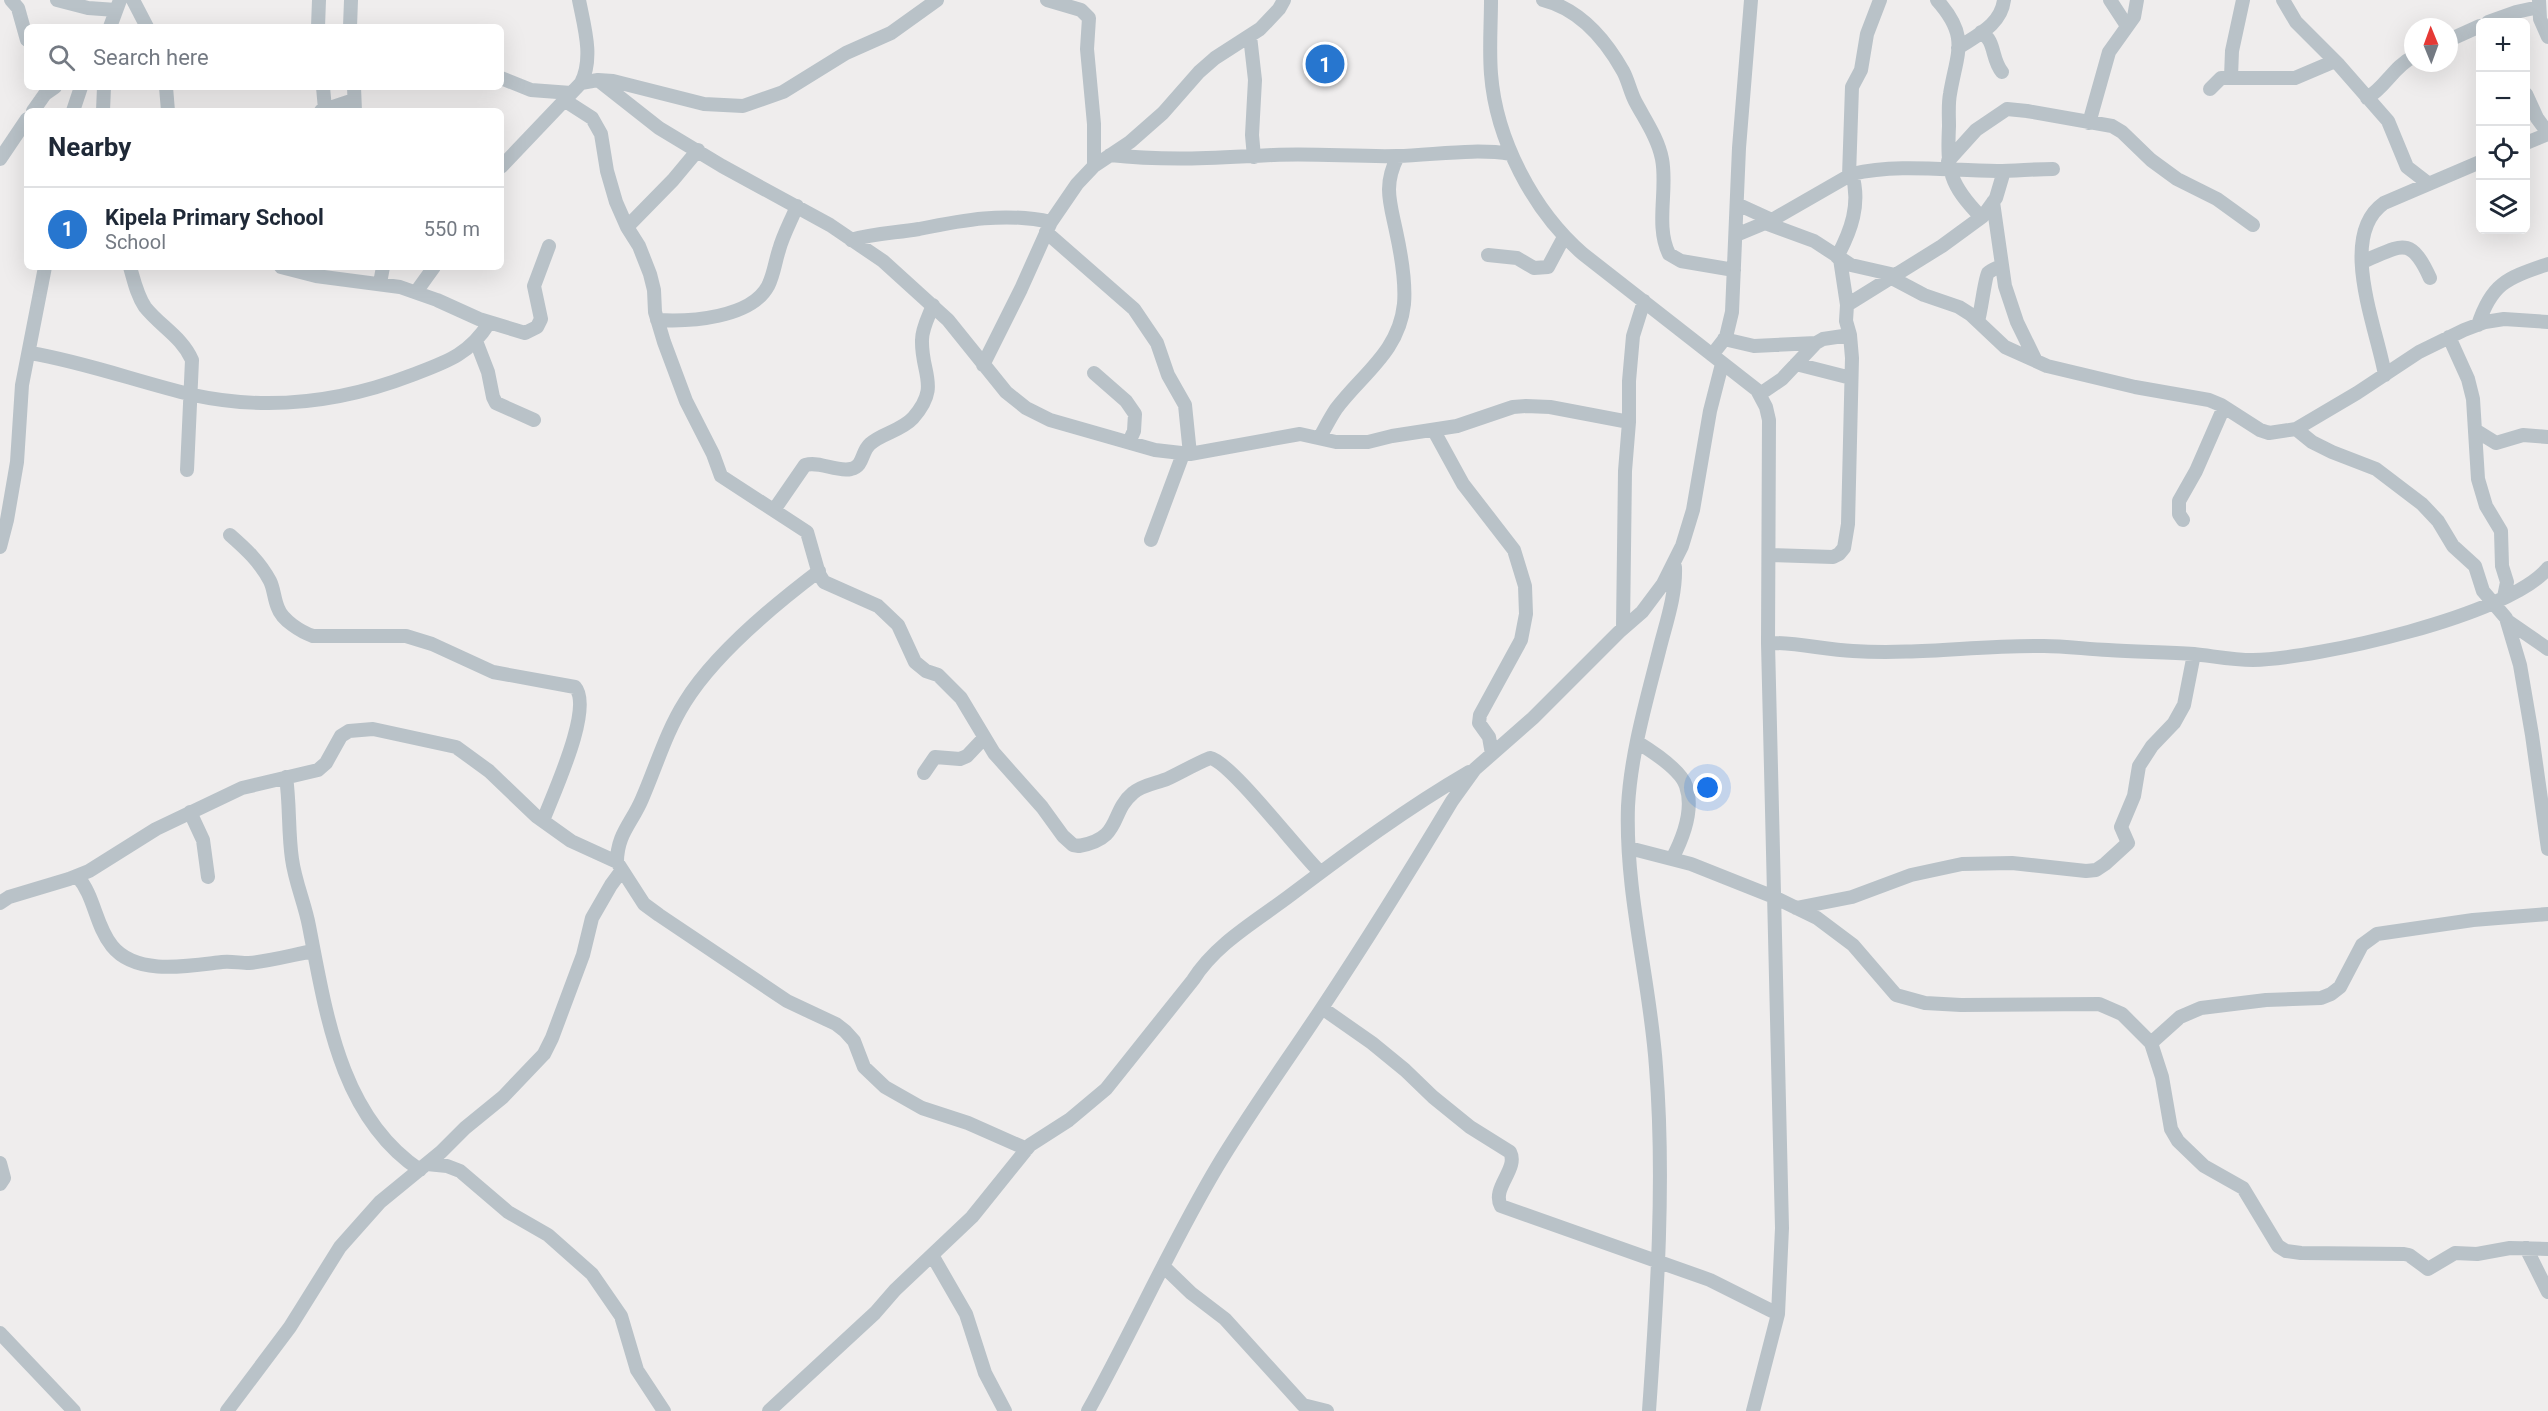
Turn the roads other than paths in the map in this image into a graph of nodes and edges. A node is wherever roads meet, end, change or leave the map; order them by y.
1 (11, 0) edge
2 (57, 0) edge
3 (133, 0) edge
4 (319, 0) edge
5 (351, 0) edge
6 (579, 0) edge
7 (937, 0) edge
8 (1047, 0) edge
9 (1284, 0) edge
10 (1491, 0) edge
11 (1543, 0) edge
12 (1751, 0) edge
13 (1880, 0) edge
14 (1936, 0) edge
15 (2004, 0) edge
16 (2110, 0) edge
17 (2137, 0) edge
18 (2243, 0) edge
19 (2283, 0) edge
20 (2539, 3) edge
21 (118, 5) edge
22 (2501, 18) edge
23 (111, 24) edge
24 (145, 24) edge
25 (318, 24) edge
26 (350, 24) edge
27 (2127, 26) junction
28 (2476, 28) edge
29 (24, 29) edge
30 (1981, 32) junction
31 (1250, 36) junction
32 (2458, 36) edge
33 (2548, 37) edge
34 (1958, 48) junction
35 (587, 58) junction
36 (2335, 61) junction
37 (2404, 63) edge
38 (2002, 72) dead end
39 (2231, 77) junction
40 (504, 79) edge
41 (600, 80) junction
42 (581, 83) junction
43 (2210, 89) dead end
44 (51, 90) edge
45 (80, 90) edge
46 (104, 90) edge
47 (166, 90) edge
48 (323, 90) edge
49 (567, 97) junction
50 (2367, 98) junction
51 (354, 99) edge
52 (2530, 103) edge
53 (35, 108) edge
54 (74, 108) edge
55 (103, 108) edge
56 (168, 108) edge
57 (323, 108) edge
58 (329, 108) edge
59 (24, 123) edge
60 (2089, 123) junction
61 (2548, 133) edge
62 (2530, 141) edge
63 (698, 150) junction
64 (1511, 153) junction
65 (1110, 155) junction
66 (1398, 156) junction
67 (1254, 157) junction
68 (0, 159) edge
69 (504, 164) edge
70 (2476, 164) edge
71 (1948, 165) junction
72 (1094, 166) junction
73 (2053, 169) dead end
74 (2004, 171) junction
75 (1850, 175) junction
76 (2429, 184) junction
77 (1993, 202) junction
78 (1737, 204) junction
79 (796, 206) junction
80 (1981, 217) junction
81 (1769, 222) junction
82 (2253, 225) dead end
83 (627, 227) junction
84 (1048, 227) junction
85 (1736, 235) junction
86 (1564, 237) junction
87 (851, 240) junction
88 (549, 246) dead end
89 (1488, 255) dead end
90 (1839, 258) junction
91 (2362, 262) junction
92 (2548, 264) edge
93 (2001, 266) junction
94 (44, 270) edge
95 (131, 270) edge
96 (300, 270) edge
97 (382, 270) edge
98 (432, 270) edge
99 (1734, 270) junction
100 (1893, 276) junction
101 (2430, 278) dead end
102 (380, 283) junction
103 (416, 292) junction
104 (1644, 301) junction
105 (933, 305) junction
106 (1846, 305) junction
107 (657, 320) junction
108 (1978, 321) junction
109 (2548, 322) edge
110 (489, 323) junction
111 (2478, 325) junction
112 (1850, 335) junction
113 (2449, 337) junction
114 (1724, 339) junction
115 (476, 341) junction
116 (1816, 343) junction
117 (30, 353) junction
118 (1717, 359) junction
119 (2036, 361) junction
120 (1796, 364) junction
121 (983, 365) junction
122 (1094, 373) dead end
123 (2385, 375) junction
124 (1851, 378) junction
125 (192, 394) junction
126 (1760, 394) junction
127 (2224, 407) junction
128 (534, 420) dead end
129 (1629, 422) junction
130 (2296, 429) junction
131 (2475, 430) junction
132 (1434, 431) junction
133 (1320, 437) junction
134 (2548, 437) edge
135 (1129, 442) junction
136 (1186, 454) junction
137 (187, 470) dead end
138 (774, 510) junction
139 (2183, 520) dead end
140 (230, 535) dead end
141 (1151, 540) dead end
142 (0, 547) edge
143 (1769, 555) junction
144 (1674, 561) junction
145 (2548, 568) edge
146 (819, 571) junction
147 (2499, 599) junction
148 (2509, 622) junction
149 (1623, 628) junction
150 (1768, 643) junction
151 (2548, 649) edge
152 (2194, 654) junction
153 (984, 738) junction
154 (1636, 742) junction
155 (1492, 754) junction
156 (1475, 768) junction
157 (924, 773) dead end
158 (286, 777) junction
159 (190, 812) junction
160 (543, 821) junction
161 (1629, 848) junction
162 (2548, 849) edge
163 (1672, 859) junction
164 (619, 866) junction
165 (1320, 872) junction
166 (77, 876) junction
167 (208, 876) dead end
168 (1774, 897) junction
169 (0, 903) edge
170 (1796, 908) junction
171 (2548, 914) edge
172 (313, 951) junction
173 (1322, 1008) junction
174 (2151, 1043) junction
175 (1027, 1149) junction
176 (0, 1163) edge
177 (424, 1167) junction
178 (0, 1184) edge
179 (2526, 1248) junction
180 (2548, 1249) edge
181 (932, 1255) junction
182 (1657, 1263) junction
183 (1162, 1266) junction
184 (2548, 1292) edge
185 (1778, 1314) junction
186 (0, 1333) edge
187 (74, 1411) edge
188 (227, 1411) edge
189 (664, 1411) edge
190 (769, 1411) edge
191 (1005, 1411) edge
192 (1088, 1411) edge
193 (1327, 1411) edge
194 (1649, 1411) edge
195 (1753, 1411) edge

1 - 29 street
2 - 21 street
3 - 24 street
4 - 25 street
5 - 26 street
6 - 35 street
7 - 41 street
8 - 72 street
9 - 31 street
10 - 64 street
11 - 99 street
12 - 78 street
13 - 75 street
14 - 34 street
15 - 30 street
16 - 27 street
17 - 27 street
18 - 39 street
19 - 36 street
20 - 22 street
20 - 33 street
21 - 23 street
27 - 60 street
28 - 32 street
30 - 34 street
30 - 38 street
31 - 65 street
31 - 67 street
34 - 71 street
35 - 41 street
35 - 42 street
36 - 39 street
36 - 50 street
37 - 50 street
39 - 43 street
40 - 49 street
41 - 42 street
41 - 63 street
42 - 49 street
44 - 53 street
45 - 54 street
46 - 55 street
47 - 56 street
48 - 57 street
49 - 69 street
49 - 83 street
50 - 76 street
51 - 58 street
52 - 61 street
59 - 68 street
60 - 71 street
60 - 82 street
61 - 62 street
63 - 79 street
63 - 83 street
64 - 66 street
64 - 86 street
65 - 67 street
65 - 72 street
66 - 67 street
66 - 133 street
70 - 76 street
71 - 74 street
71 - 75 street
71 - 80 street
72 - 84 street
73 - 74 street
74 - 77 street
75 - 81 street
75 - 90 street
76 - 91 street
77 - 80 street
77 - 93 street
78 - 81 street
78 - 85 street
79 - 87 street
79 - 107 street
80 - 100 street
81 - 85 street
81 - 90 street
83 - 107 street
84 - 87 street
84 - 121 street
84 - 136 street
85 - 99 street
86 - 89 street
86 - 104 street
87 - 105 street
88 - 110 street
90 - 100 street
90 - 106 street
91 - 101 street
91 - 123 street
92 - 111 street
93 - 108 street
93 - 119 street
94 - 117 street
95 - 125 street
96 - 102 street
97 - 102 street
98 - 103 street
99 - 114 street
100 - 106 street
100 - 108 street
102 - 103 street
103 - 110 street
104 - 118 street
104 - 129 street
105 - 121 street
105 - 138 street
106 - 112 street
107 - 138 street
108 - 119 street
109 - 111 street
110 - 115 street
111 - 113 street
112 - 116 street
112 - 124 street
113 - 123 street
113 - 131 street
114 - 116 street
114 - 118 street
115 - 125 street
115 - 128 street
116 - 120 street
117 - 125 street
117 - 142 street
118 - 126 street
118 - 144 street
119 - 127 street
120 - 124 street
120 - 126 street
121 - 135 street
122 - 135 street
123 - 130 street
124 - 143 street
125 - 137 street
126 - 143 street
127 - 130 street
127 - 139 street
129 - 132 street
129 - 149 street
130 - 147 street
131 - 134 street
131 - 147 street
132 - 133 street
132 - 155 street
133 - 136 street
135 - 136 street
136 - 141 street
138 - 146 street
140 - 160 street
143 - 150 street
144 - 149 street
144 - 154 street
145 - 147 street
146 - 153 street
146 - 164 street
147 - 148 street
147 - 152 street
148 - 151 street
148 - 162 street
149 - 155 street
150 - 152 street
150 - 168 street
152 - 170 street
153 - 157 street
153 - 165 street
154 - 161 street
154 - 163 street
155 - 156 street
156 - 165 street
156 - 173 street
158 - 159 street
158 - 160 street
158 - 172 street
159 - 166 street
159 - 167 street
160 - 164 street
161 - 163 street
161 - 182 street
163 - 168 street
164 - 175 street
164 - 177 street
165 - 175 street
166 - 169 street
166 - 172 street
168 - 170 street
168 - 185 street
170 - 174 street
171 - 174 street
172 - 177 street
173 - 182 street
173 - 183 street
174 - 179 street
175 - 181 street
176 - 178 street
177 - 188 street
177 - 189 street
179 - 180 street
179 - 184 street
181 - 190 street
181 - 191 street
182 - 185 street
182 - 194 street
183 - 192 street
183 - 193 street
185 - 195 street
186 - 187 street

